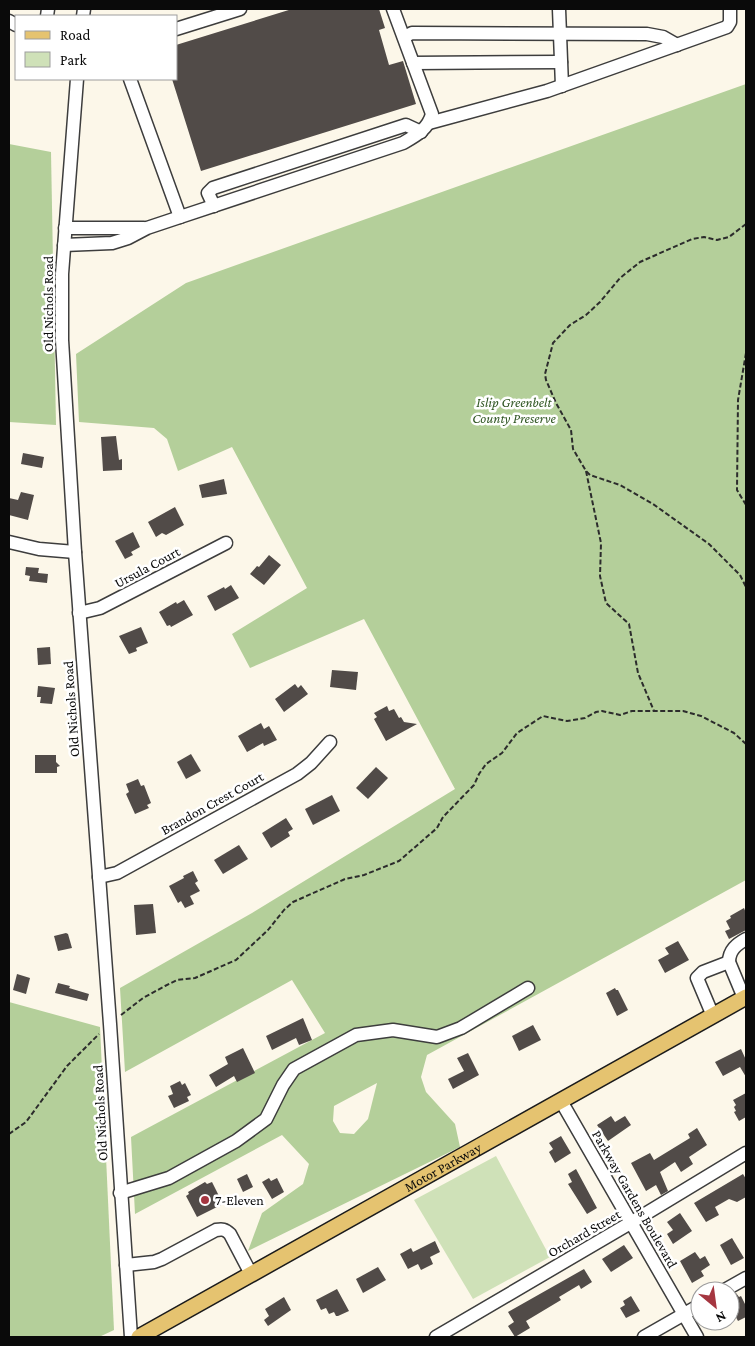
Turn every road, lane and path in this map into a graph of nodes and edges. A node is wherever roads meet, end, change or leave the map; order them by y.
1 (240, 9) edge
2 (393, 9) edge
3 (559, 9) edge
4 (730, 9) edge
5 (178, 29) edge
6 (560, 34) junction
7 (404, 37) junction
8 (677, 45) junction
9 (561, 62) junction
10 (413, 63) junction
11 (76, 80) edge
12 (130, 80) edge
13 (562, 86) junction
14 (425, 128) junction
15 (180, 217) junction
16 (746, 224) edge
17 (65, 228) junction
18 (147, 228) junction
19 (64, 245) junction
20 (746, 353) edge
21 (586, 471) junction
22 (746, 505) edge
23 (9, 542) edge
24 (226, 543) dead end
25 (75, 552) junction
26 (746, 587) edge
27 (79, 613) junction
28 (654, 711) junction
29 (330, 742) dead end
30 (746, 744) edge
31 (99, 877) junction
32 (746, 939) edge
33 (729, 962) junction
34 (528, 988) dead end
35 (745, 998) edge
36 (713, 1016) junction
37 (110, 1024) junction
38 (561, 1101) junction
39 (9, 1134) edge
40 (746, 1152) edge
41 (120, 1193) junction
42 (632, 1222) junction
43 (126, 1265) junction
44 (251, 1274) junction
45 (690, 1310) edge
46 (683, 1314) junction
47 (131, 1337) edge
48 (139, 1337) edge
49 (436, 1337) edge
50 (644, 1337) edge
51 (697, 1337) edge

1 - 5 street
2 - 7 street
3 - 6 street
4 - 8 street
6 - 7 street
6 - 8 street
6 - 9 street
7 - 10 street
8 - 13 street
9 - 10 street
9 - 13 street
10 - 14 street
11 - 17 street, Old Nichols Road
12 - 15 street
13 - 14 street
14 - 15 street
15 - 18 street
16 - 21 path
17 - 18 street
17 - 19 street, Old Nichols Road
18 - 19 street
19 - 25 street, Old Nichols Road
20 - 22 path
21 - 26 path
21 - 28 path
23 - 25 street
24 - 27 street, Ursula Court
25 - 27 street, Old Nichols Road
27 - 31 street, Old Nichols Road
28 - 30 path
28 - 37 path
29 - 31 street, Brandon Crest Court
31 - 37 street, Old Nichols Road
32 - 33 street
33 - 35 street
33 - 36 street
34 - 41 street
35 - 36 main road, Motor Parkway
36 - 38 main road, Motor Parkway
37 - 39 path
37 - 41 street, Old Nichols Road
38 - 42 street, Parkway Gardens Boulevard
38 - 44 main road, Motor Parkway
40 - 42 street, Orchard Street
41 - 43 street, Old Nichols Road
42 - 46 street, Parkway Gardens Boulevard
42 - 49 street, Orchard Street
43 - 44 street
43 - 47 street, Old Nichols Road
44 - 48 main road, Motor Parkway
45 - 46 street
46 - 50 street
46 - 51 street, Parkway Gardens Boulevard

